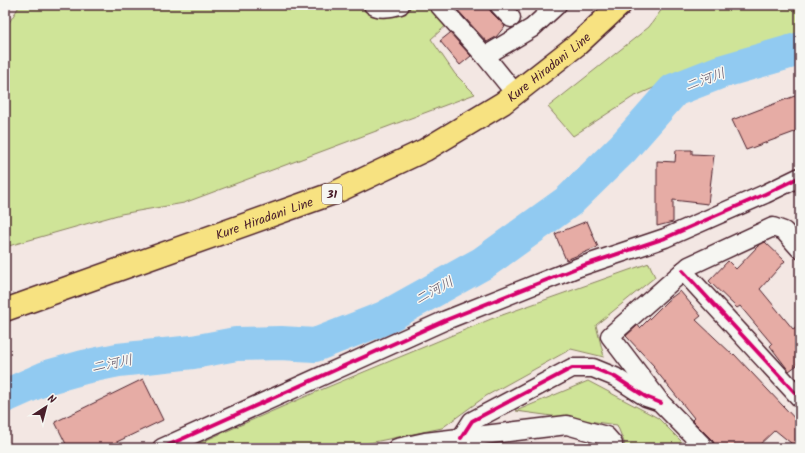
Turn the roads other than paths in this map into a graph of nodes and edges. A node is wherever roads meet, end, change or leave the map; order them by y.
1 (373, 5) edge
2 (400, 5) edge
3 (439, 5) edge
4 (557, 5) edge
5 (620, 5) edge
6 (485, 56) junction
7 (515, 93) junction
8 (800, 177) edge
9 (800, 249) edge
10 (683, 271) junction
11 (5, 310) edge
12 (800, 398) edge
13 (661, 403) junction
14 (461, 438) junction
15 (162, 448) edge
16 (397, 448) edge
17 (613, 448) edge
18 (704, 448) edge

1 - 2 street
3 - 6 street
4 - 6 street
5 - 7 main road, Kure Hiradani Line / 31
6 - 7 street
7 - 11 main road, Kure Hiradani Line / 31
8 - 15 street
9 - 10 street
10 - 12 street
10 - 13 street
13 - 14 street
13 - 18 street
14 - 16 street
14 - 17 street

